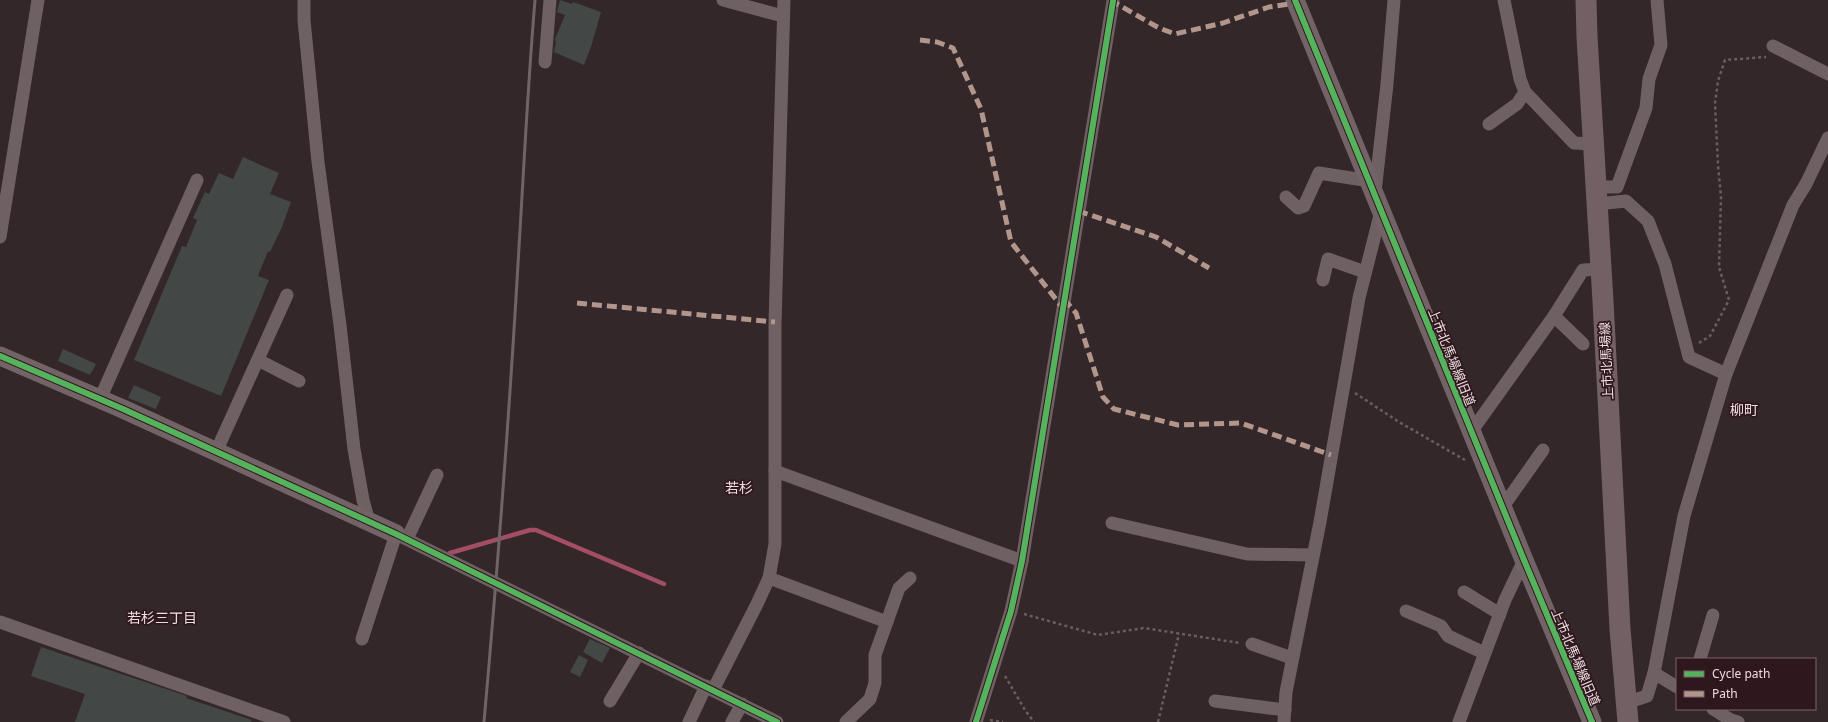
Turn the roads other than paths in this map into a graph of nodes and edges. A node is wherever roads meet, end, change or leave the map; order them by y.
1 (38, 0) edge
2 (304, 0) edge
3 (550, 0) edge
4 (724, 0) edge
5 (784, 0) edge
6 (1295, 0) edge
7 (1394, 0) edge
8 (1504, 0) edge
9 (1586, 0) edge
10 (1657, 0) edge
11 (1113, 1) dead end
12 (783, 16) junction
13 (1773, 46) road end
14 (545, 62) dead end
15 (1828, 74) edge
16 (1525, 92) junction
17 (1489, 124) dead end
18 (1828, 138) edge
19 (1593, 144) junction
20 (197, 180) dead end
21 (1375, 195) junction
22 (1596, 196) junction
23 (1286, 197) dead end
24 (0, 237) edge
25 (1601, 269) junction
26 (1365, 272) junction
27 (1323, 280) dead end
28 (287, 295) dead end
29 (1554, 316) junction
30 (1583, 344) dead end
31 (0, 356) edge
32 (258, 360) junction
33 (1726, 374) junction
34 (299, 381) dead end
35 (100, 399) junction
36 (1471, 432) junction
37 (1544, 450) dead end
38 (216, 452) junction
39 (775, 471) junction
40 (437, 475) dead end
41 (1502, 508) junction
42 (369, 522) junction
43 (1112, 523) dead end
44 (401, 536) junction
45 (1313, 555) junction
46 (1524, 560) junction
47 (1022, 561) junction
48 (769, 578) junction
49 (910, 578) dead end
50 (1464, 592) dead end
51 (1406, 611) dead end
52 (1500, 614) junction
53 (1713, 615) dead end
54 (0, 622) edge
55 (887, 622) junction
56 (362, 639) dead end
57 (1252, 644) road end
58 (1484, 653) junction
59 (639, 654) junction
60 (1292, 658) junction
61 (1700, 658) edge
62 (1654, 673) junction
63 (1676, 686) edge
64 (710, 688) junction
65 (610, 701) dead end
66 (1215, 701) dead end
67 (742, 704) junction
68 (1715, 710) edge
69 (1627, 712) edge
70 (1284, 716) edge
71 (284, 722) edge
72 (690, 722) edge
73 (732, 722) edge
74 (777, 722) edge
75 (846, 722) edge
76 (976, 722) edge
77 (1459, 722) edge
78 (1592, 722) edge
79 (1738, 722) edge

1 - 24 street
2 - 42 street
3 - 14 street
4 - 12 street
5 - 12 street
6 - 21 street, 上市北馬場線旧道
7 - 21 street
8 - 16 street
9 - 19 main road, 上市北馬場線
10 - 22 street
11 - 47 street
12 - 39 street
13 - 15 street
16 - 17 street
16 - 19 street
18 - 33 street
19 - 22 main road, 上市北馬場線
20 - 35 street
21 - 23 street
21 - 26 street
21 - 36 street, 上市北馬場線旧道
22 - 25 main road, 上市北馬場線
22 - 33 street
25 - 29 street
25 - 69 main road, 上市北馬場線
26 - 27 street
26 - 45 street
28 - 32 street
29 - 30 street
29 - 36 street
31 - 35 street
32 - 34 street
32 - 38 street
33 - 62 street
35 - 38 street
36 - 41 street, 上市北馬場線旧道
37 - 41 street
38 - 42 street
39 - 47 street
39 - 48 street
40 - 44 street
41 - 46 street, 上市北馬場線旧道
42 - 44 street
43 - 45 street
44 - 56 street
44 - 59 street
45 - 60 street
46 - 52 street
46 - 78 street, 上市北馬場線旧道
47 - 76 street
48 - 55 street
48 - 64 street
49 - 55 street
50 - 52 street
51 - 58 street
52 - 58 street
53 - 61 street
54 - 71 street
55 - 75 street
57 - 60 street
58 - 77 street
59 - 64 street
59 - 65 street
60 - 70 street
62 - 63 street
62 - 69 street
64 - 67 street
64 - 72 street
66 - 70 street
67 - 73 street
67 - 74 street
68 - 79 street

